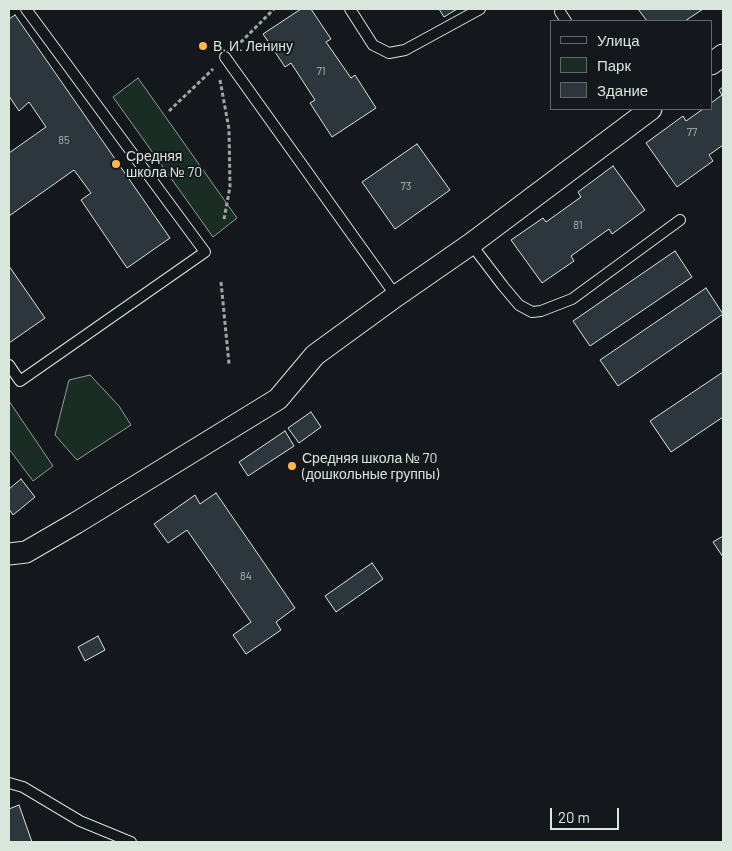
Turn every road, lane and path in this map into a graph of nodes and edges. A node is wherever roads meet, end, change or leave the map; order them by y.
1 (26, 9) edge
2 (350, 9) edge
3 (480, 9) edge
4 (723, 55) edge
5 (226, 57) dead end
6 (712, 63) edge
7 (219, 74) dead end
8 (638, 115) edge
9 (224, 219) dead end
10 (680, 220) dead end
11 (471, 244) junction
12 (220, 282) dead end
13 (396, 296) junction
14 (229, 364) dead end
15 (9, 365) edge
16 (9, 554) edge
17 (9, 783) edge
18 (130, 842) edge

1 - 15 lane
2 - 3 lane
4 - 6 street
5 - 13 lane
7 - 9 path
8 - 11 street
10 - 11 lane
11 - 13 street
12 - 14 path
13 - 16 street
17 - 18 lane

